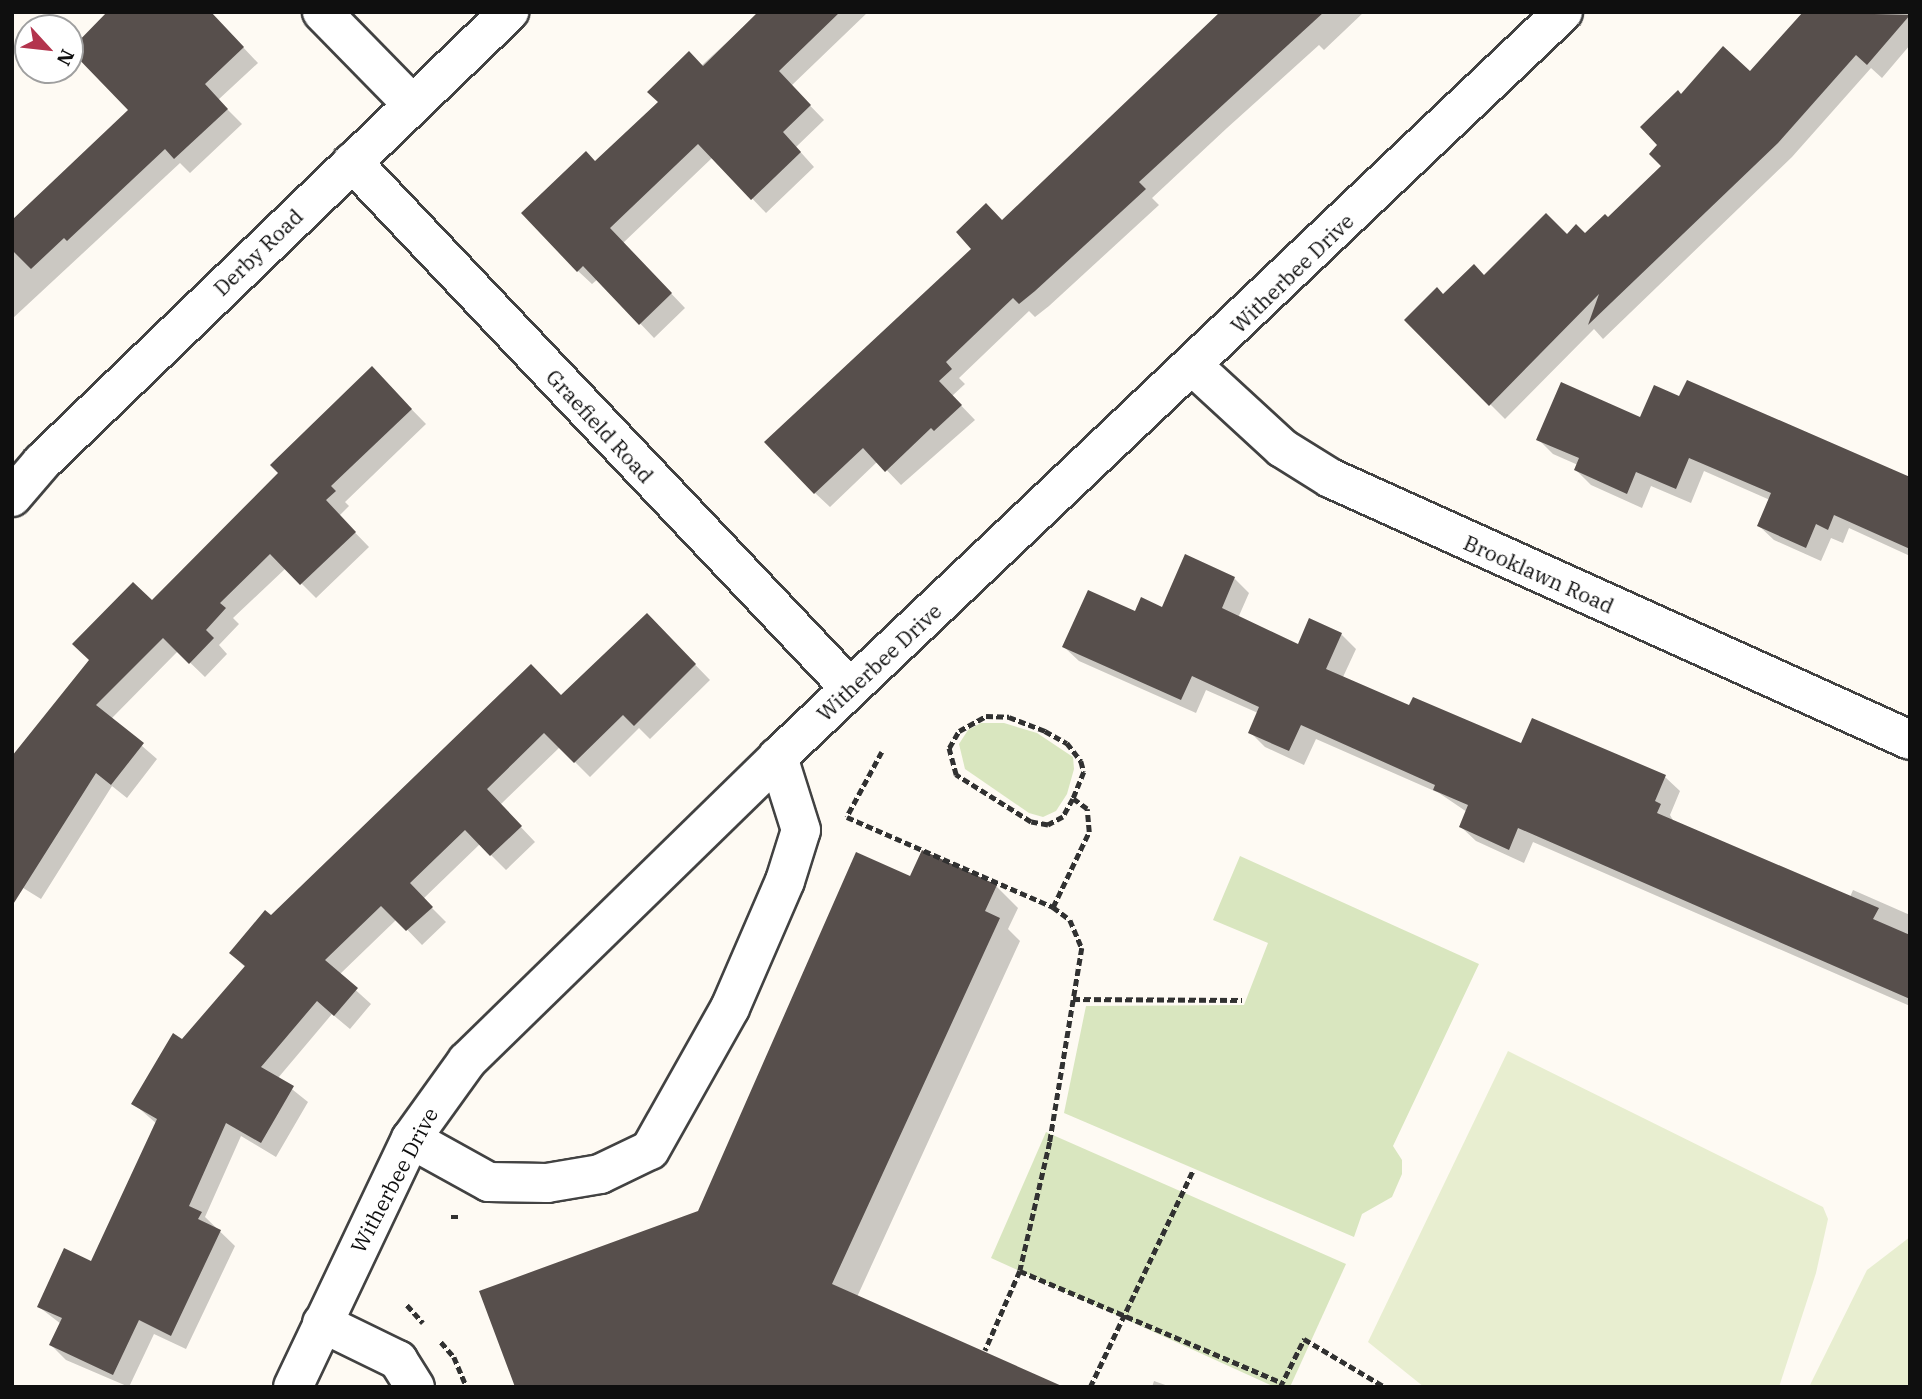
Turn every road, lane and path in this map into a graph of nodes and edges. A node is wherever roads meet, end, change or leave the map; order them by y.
1 (322, 12) edge
2 (509, 12) edge
3 (1563, 12) edge
4 (412, 104) junction
5 (352, 162) junction
6 (1194, 367) junction
7 (12, 497) edge
8 (850, 688) junction
9 (1910, 740) edge
10 (882, 751) dead end
11 (778, 757) junction
12 (1073, 799) junction
13 (1054, 907) junction
14 (1073, 999) junction
15 (1242, 1000) dead end
16 (411, 1139) junction
17 (1193, 1170) dead end
18 (1020, 1271) junction
19 (1122, 1317) junction
20 (322, 1323) junction
21 (985, 1351) dead end
22 (1281, 1385) edge
23 (293, 1387) edge
24 (415, 1387) edge
25 (1090, 1387) edge
26 (1385, 1387) edge

1 - 4 street
2 - 4 street, Derby Road
3 - 6 street, Witherbee Drive
4 - 5 street, Derby Road
5 - 7 street, Derby Road
5 - 8 street, Graefield Road
6 - 8 street, Witherbee Drive
6 - 9 street, Brooklawn Road
8 - 11 street, Witherbee Drive
10 - 13 path
11 - 16 street, Witherbee Drive
11 - 16 street
12 - 12 path
12 - 13 path
13 - 14 path
14 - 15 path
14 - 18 path
16 - 20 street, Witherbee Drive
17 - 19 path
18 - 19 path
18 - 21 path
19 - 22 path
19 - 25 path
20 - 23 street, Witherbee Drive
20 - 24 street
22 - 26 path

